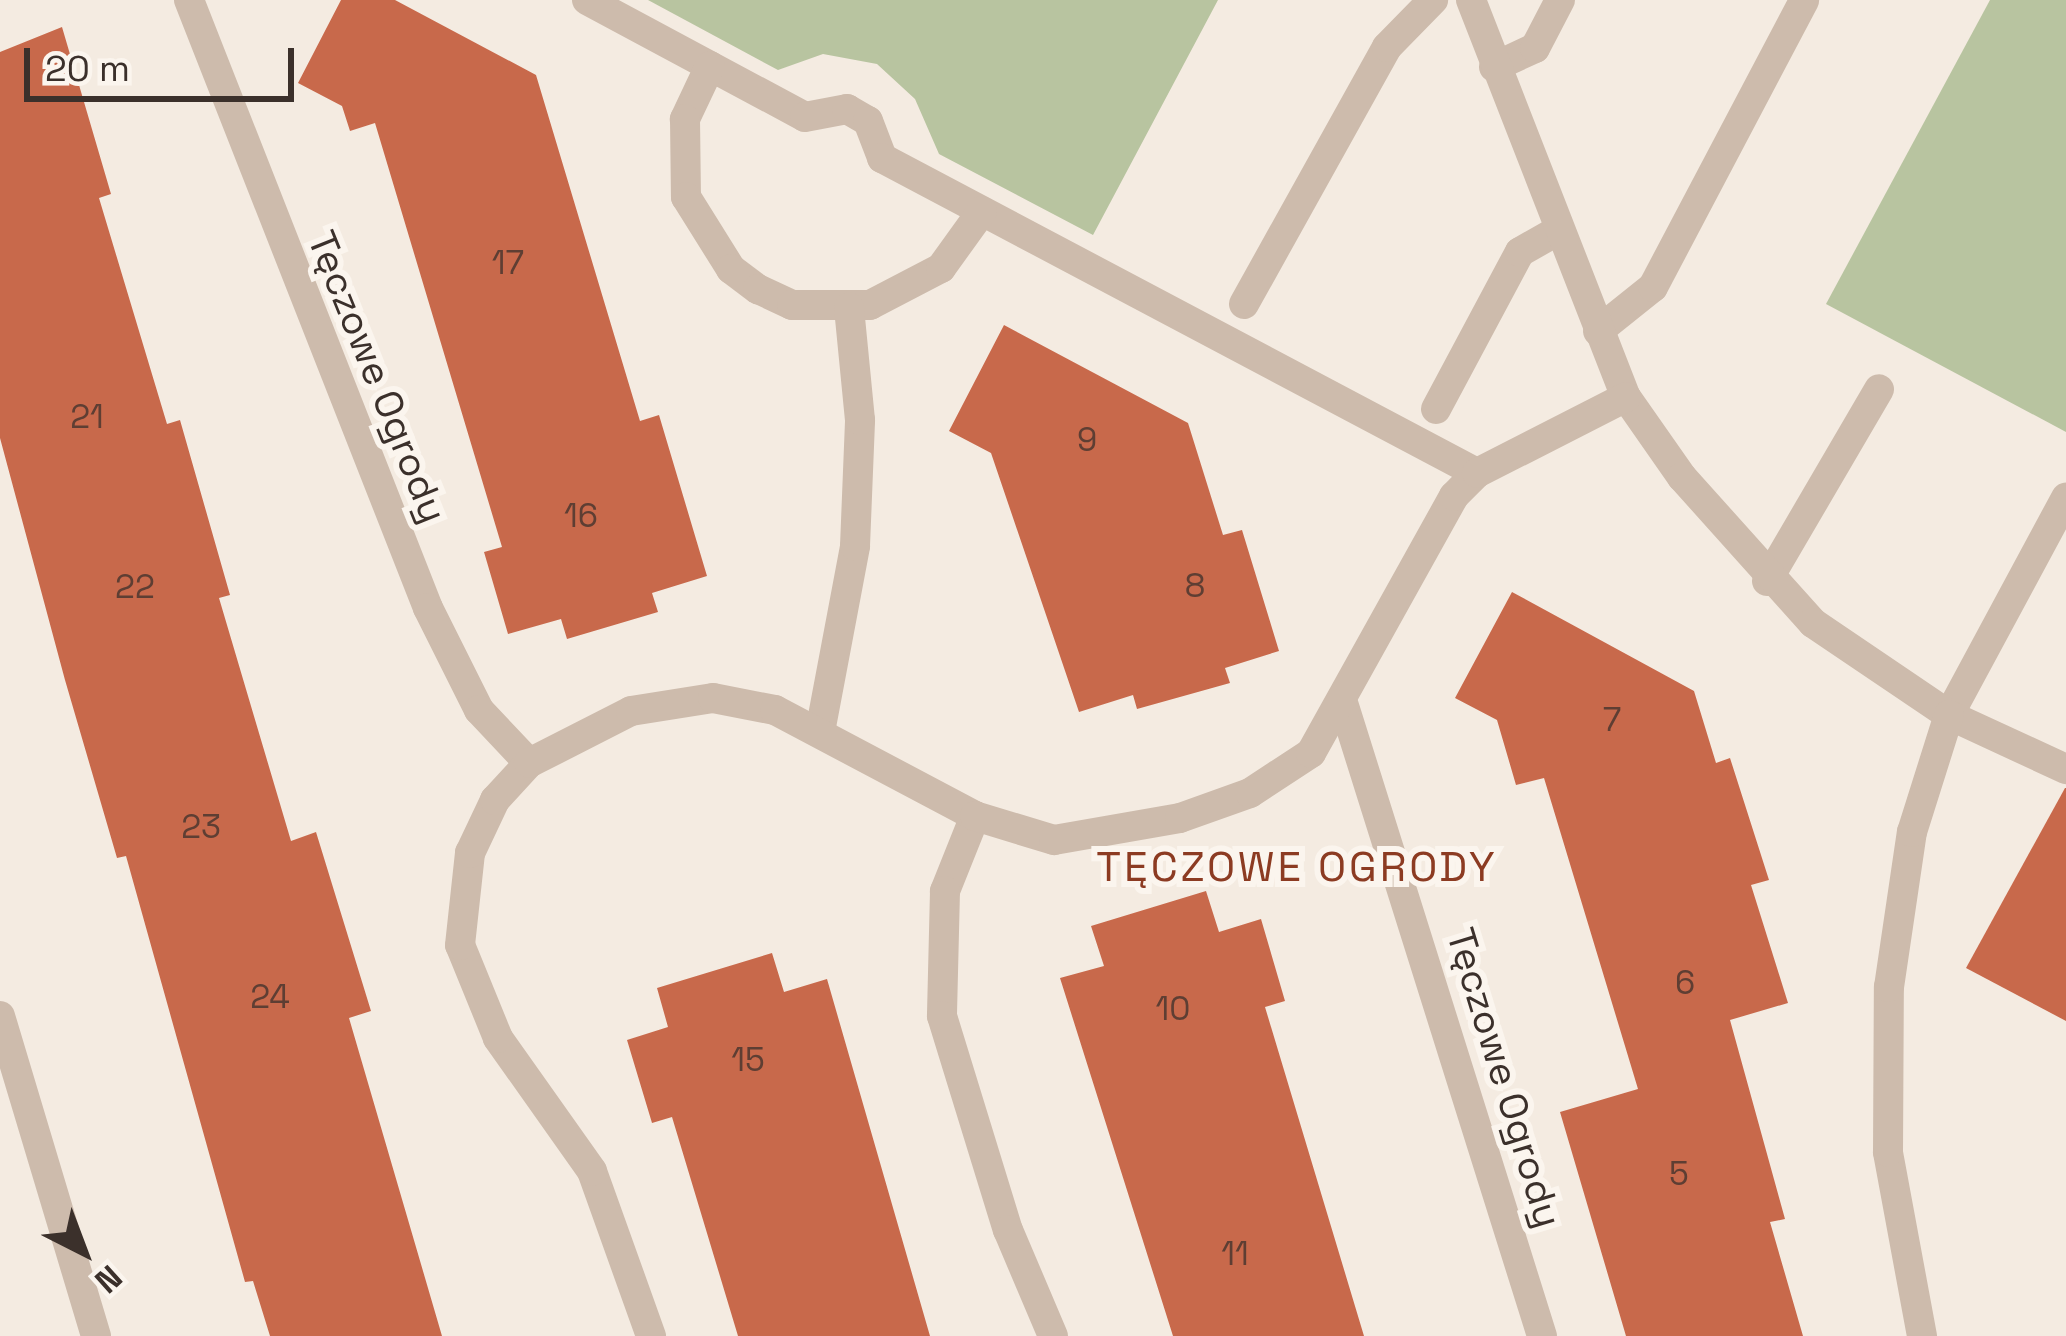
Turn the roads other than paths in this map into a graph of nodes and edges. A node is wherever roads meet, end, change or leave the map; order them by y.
1 (189, 0) edge
2 (587, 0) edge
3 (1433, 0) edge
4 (1471, 0) edge
5 (1560, 0) edge
6 (1804, 0) edge
7 (710, 66) junction
8 (1493, 67) junction
9 (982, 211) junction
10 (1557, 231) junction
11 (1244, 304) dead end
12 (849, 308) junction
13 (1598, 331) junction
14 (1879, 389) dead end
15 (1626, 398) junction
16 (1436, 409) dead end
17 (1477, 473) junction
18 (2066, 498) edge
19 (1767, 581) junction
20 (1344, 706) junction
21 (1949, 716) junction
22 (820, 732) junction
23 (529, 763) junction
24 (2066, 769) edge
25 (975, 816) junction
26 (0, 1016) edge
27 (96, 1336) edge
28 (651, 1336) edge
29 (1053, 1336) edge
30 (1542, 1336) edge
31 (1922, 1336) edge

1 - 23 street, Tęczowe Ogrody
2 - 7 street
3 - 11 street
4 - 8 street
5 - 8 street
6 - 13 street
7 - 9 street
7 - 12 street
8 - 10 street
9 - 12 street
9 - 17 street
10 - 13 street
10 - 16 street
12 - 22 street
13 - 15 street
14 - 19 street
15 - 17 street
15 - 19 street
17 - 20 street
18 - 21 street
19 - 21 street
20 - 25 street
20 - 30 street, Tęczowe Ogrody
21 - 24 street
21 - 31 street
22 - 23 street
22 - 25 street
23 - 28 street
25 - 29 street
26 - 27 street

